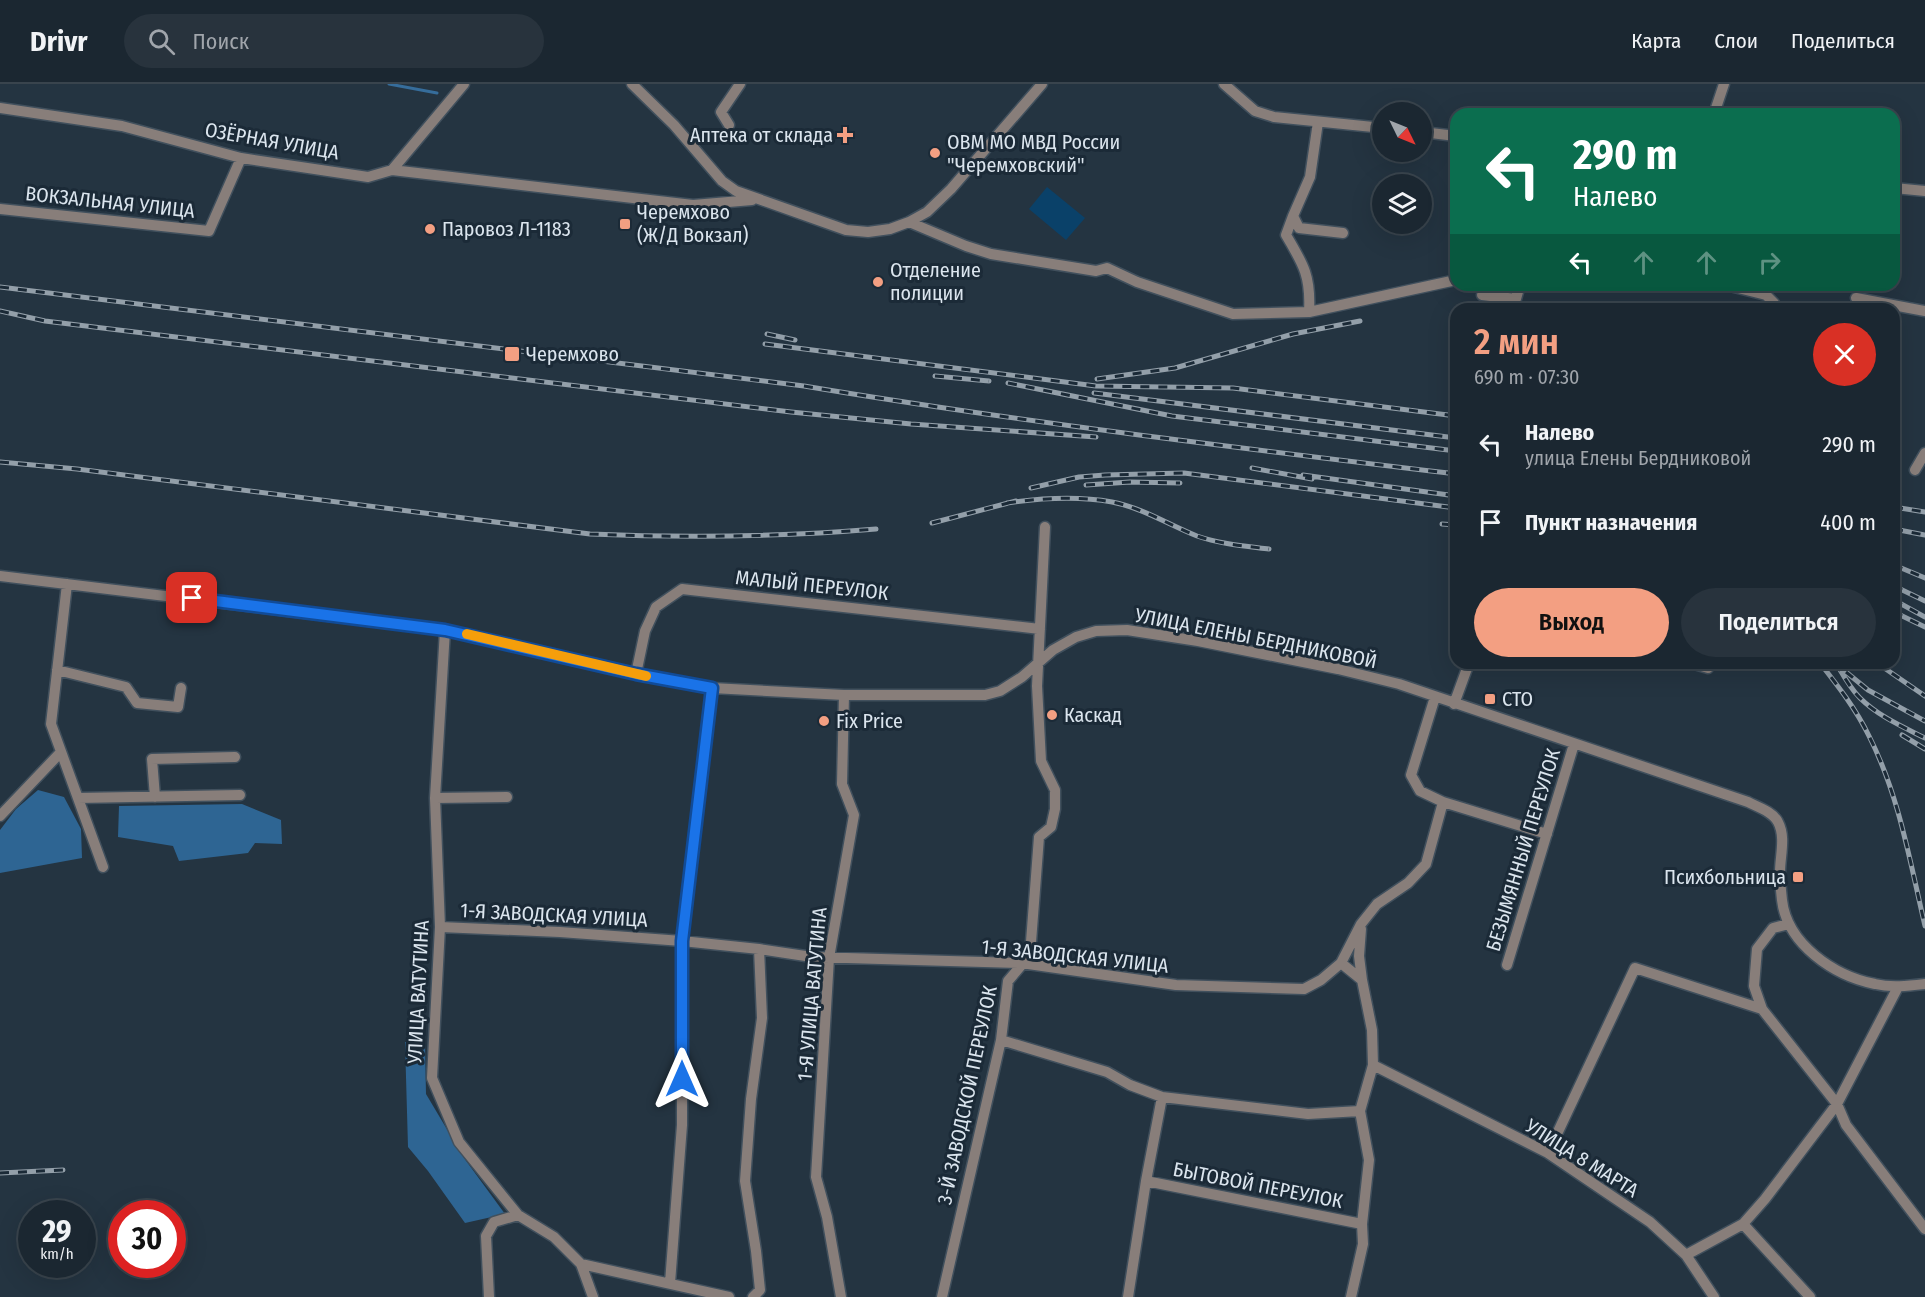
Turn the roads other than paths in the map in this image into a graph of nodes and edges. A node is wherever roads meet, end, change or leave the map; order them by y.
1 (464, 84) edge
2 (632, 84) edge
3 (740, 84) edge
4 (1042, 84) edge
5 (1224, 84) edge
6 (1724, 84) edge
7 (0, 108) edge
8 (1716, 108) edge
9 (1317, 122) junction
10 (729, 125) dead end
11 (1372, 127) edge
12 (1432, 133) edge
13 (1450, 135) edge
14 (241, 158) junction
15 (392, 170) junction
16 (1900, 189) edge
17 (1925, 191) edge
18 (756, 199) junction
19 (0, 209) edge
20 (1293, 216) junction
21 (909, 222) junction
22 (1343, 233) dead end
23 (1450, 281) edge
24 (1518, 291) edge
25 (1750, 291) edge
26 (1482, 295) dead end
27 (1856, 298) dead end
28 (1774, 303) edge
29 (1883, 303) edge
30 (1900, 306) edge
31 (1925, 311) edge
32 (1310, 312) junction
33 (1925, 453) edge
34 (1915, 470) dead end
35 (1045, 527) dead end
36 (0, 576) edge
37 (67, 584) junction
38 (1040, 629) junction
39 (445, 630) junction
40 (1038, 663) junction
41 (1467, 669) edge
42 (57, 670) junction
43 (636, 674) junction
44 (181, 688) dead end
45 (712, 688) junction
46 (844, 695) junction
47 (1435, 697) junction
48 (1454, 704) junction
49 (1574, 744) junction
50 (61, 752) junction
51 (235, 757) dead end
52 (240, 795) dead end
53 (155, 797) junction
54 (507, 797) dead end
55 (78, 798) junction
56 (435, 798) junction
57 (1443, 802) junction
58 (0, 816) edge
59 (1547, 834) junction
60 (103, 867) dead end
61 (1361, 924) junction
62 (1789, 924) junction
63 (440, 927) junction
64 (682, 941) junction
65 (759, 949) junction
66 (830, 958) junction
67 (1021, 963) junction
68 (1341, 963) junction
69 (1507, 965) dead end
70 (1362, 980) junction
71 (1925, 984) edge
72 (1898, 987) junction
73 (1762, 1009) junction
74 (1000, 1040) junction
75 (1373, 1065) junction
76 (1162, 1097) junction
77 (1837, 1104) junction
78 (1360, 1111) junction
79 (1548, 1153) junction
80 (1146, 1181) junction
81 (518, 1215) junction
82 (1362, 1224) junction
83 (1743, 1224) junction
84 (1925, 1229) edge
85 (1686, 1255) junction
86 (581, 1264) junction
87 (670, 1283) junction
88 (489, 1297) edge
89 (593, 1297) edge
90 (729, 1297) edge
91 (753, 1297) edge
92 (841, 1297) edge
93 (942, 1297) edge
94 (1128, 1297) edge
95 (1351, 1297) edge
96 (1714, 1297) edge
97 (1810, 1297) edge

1 - 15 street
2 - 18 street
3 - 10 street
4 - 21 street
5 - 9 street
6 - 8 street
7 - 14 street, ОЗЁРНАЯ УЛИЦА
9 - 11 street
9 - 20 street
12 - 13 street
14 - 15 street, ОЗЁРНАЯ УЛИЦА
14 - 19 street, ВОКЗАЛЬНАЯ УЛИЦА
15 - 18 street, ОЗЁРНАЯ УЛИЦА
16 - 17 street
18 - 21 street
20 - 22 street
20 - 32 street
21 - 32 street
23 - 32 street
24 - 26 street
25 - 28 street
27 - 29 street
30 - 31 street
33 - 34 street
35 - 38 street, 3-Й ЗАВОДСКОЙ ПЕРЕУЛОК
36 - 37 street, УЛИЦА ЕЛЕНЫ БЕРДНИКОВОЙ
37 - 39 street, УЛИЦА ЕЛЕНЫ БЕРДНИКОВОЙ
37 - 42 street
38 - 40 street, 3-Й ЗАВОДСКОЙ ПЕРЕУЛОК
38 - 43 street, МАЛЫЙ ПЕРЕУЛОК
39 - 43 street, УЛИЦА ЕЛЕНЫ БЕРДНИКОВОЙ
39 - 56 street, УЛИЦА ВАТУТИНА
40 - 46 street, УЛИЦА ЕЛЕНЫ БЕРДНИКОВОЙ
40 - 47 street, УЛИЦА ЕЛЕНЫ БЕРДНИКОВОЙ
40 - 67 street, 3-Й ЗАВОДСКОЙ ПЕРЕУЛОК
41 - 48 street
42 - 44 street
42 - 50 street
43 - 45 street, УЛИЦА ЕЛЕНЫ БЕРДНИКОВОЙ
45 - 46 street, УЛИЦА ЕЛЕНЫ БЕРДНИКОВОЙ
45 - 64 street
46 - 66 street, 1-Я УЛИЦА ВАТУТИНА
47 - 48 street, УЛИЦА ЕЛЕНЫ БЕРДНИКОВОЙ
47 - 57 street
48 - 49 street, УЛИЦА ЕЛЕНЫ БЕРДНИКОВОЙ
49 - 59 street, БЕЗЫМЯННЫЙ ПЕРЕУЛОК
49 - 62 street, УЛИЦА ЕЛЕНЫ БЕРДНИКОВОЙ
50 - 55 street
50 - 58 street
51 - 53 street
52 - 53 street
53 - 55 street
54 - 56 street
55 - 60 street
56 - 63 street, УЛИЦА ВАТУТИНА
57 - 59 street
57 - 61 street, 1-Я ЗАВОДСКАЯ УЛИЦА
59 - 69 street, БЕЗЫМЯННЫЙ ПЕРЕУЛОК
61 - 68 street, 1-Я ЗАВОДСКАЯ УЛИЦА
61 - 70 street
62 - 72 street, УЛИЦА ЕЛЕНЫ БЕРДНИКОВОЙ
62 - 73 street
63 - 64 street, 1-Я ЗАВОДСКАЯ УЛИЦА
63 - 81 street, УЛИЦА ВАТУТИНА
64 - 65 street, 1-Я ЗАВОДСКАЯ УЛИЦА
64 - 87 street
65 - 66 street, 1-Я ЗАВОДСКАЯ УЛИЦА
65 - 91 street
66 - 67 street, 1-Я ЗАВОДСКАЯ УЛИЦА
66 - 92 street, 1-Я УЛИЦА ВАТУТИНА
67 - 68 street, 1-Я ЗАВОДСКАЯ УЛИЦА
67 - 74 street, 3-Й ЗАВОДСКОЙ ПЕРЕУЛОК
68 - 70 street
70 - 75 street
71 - 72 street, УЛИЦА ЕЛЕНЫ БЕРДНИКОВОЙ
72 - 77 street
73 - 77 street
73 - 79 street
74 - 76 street
74 - 93 street, 3-Й ЗАВОДСКОЙ ПЕРЕУЛОК
75 - 78 street
75 - 79 street, УЛИЦА 8 МАРТА
76 - 78 street
76 - 80 street
77 - 83 street
77 - 84 street
78 - 82 street
79 - 85 street, УЛИЦА 8 МАРТА
80 - 82 street, БЫТОВОЙ ПЕРЕУЛОК
80 - 94 street
81 - 86 street, УЛИЦА ВАТУТИНА
81 - 88 street
82 - 95 street
83 - 85 street
83 - 97 street
85 - 96 street, УЛИЦА 8 МАРТА
86 - 87 street
86 - 89 street, УЛИЦА ВАТУТИНА
87 - 90 street

